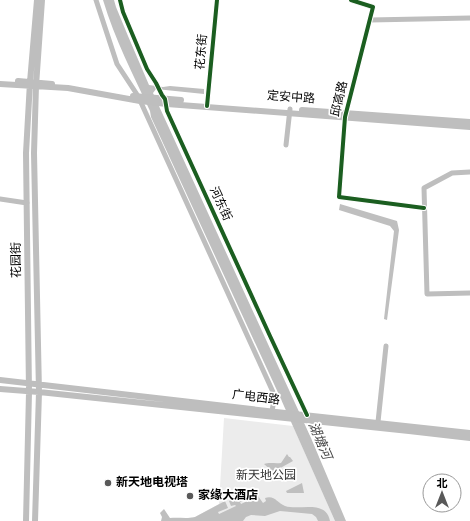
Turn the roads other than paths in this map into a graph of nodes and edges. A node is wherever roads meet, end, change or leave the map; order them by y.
1 (37, 0) edge
2 (42, 0) edge
3 (96, 0) edge
4 (120, 0) edge
5 (217, 0) edge
6 (351, 0) edge
7 (470, 18) edge
8 (370, 20) junction
9 (0, 80) edge
10 (0, 84) edge
11 (33, 84) junction
12 (141, 99) junction
13 (163, 100) junction
14 (208, 104) junction
15 (289, 111) junction
16 (345, 115) junction
17 (470, 122) edge
18 (470, 127) edge
19 (286, 145) dead end
20 (470, 172) edge
21 (0, 200) edge
22 (27, 203) junction
23 (424, 208) junction
24 (470, 293) edge
25 (386, 346) dead end
26 (0, 380) edge
27 (29, 383) junction
28 (39, 384) junction
29 (0, 389) edge
30 (29, 392) junction
31 (39, 392) junction
32 (272, 411) junction
33 (287, 416) junction
34 (304, 417) junction
35 (378, 422) junction
36 (470, 433) edge
37 (470, 438) edge
38 (26, 521) edge
39 (35, 521) edge

1 - 11 main road, 花园街
2 - 11 main road, 花园街
3 - 12 street
4 - 13 street, 河东街
5 - 14 street, 花东街
6 - 8 street, 邱高路
7 - 8 street
8 - 16 street, 邱高路
9 - 11 main road
10 - 11 main road
11 - 12 main road
11 - 22 main road, 花园街
11 - 28 main road, 花园街
12 - 13 main road, 定安中路
12 - 32 street
13 - 14 main road, 定安中路
13 - 34 street, 河东街
14 - 15 main road, 定安中路
15 - 16 main road, 定安中路
15 - 19 street
16 - 17 main road, 定安中路
16 - 18 main road, 定安中路
16 - 23 street, 邱高路
20 - 23 street
21 - 22 street
22 - 27 main road, 花园街
23 - 24 street
25 - 35 street
26 - 27 main road
27 - 28 main road, 广电西路
27 - 30 main road, 花园街
28 - 31 main road, 花园街
28 - 32 main road, 广电西路
29 - 30 main road
30 - 31 main road, 广电西路
30 - 38 main road, 花园街
31 - 33 main road, 广电西路
31 - 39 main road, 花园街
32 - 33 main road, 广电西路
33 - 34 main road, 广电西路
34 - 35 main road, 广电西路
34 - 37 main road, 广电西路
35 - 36 main road, 广电西路

